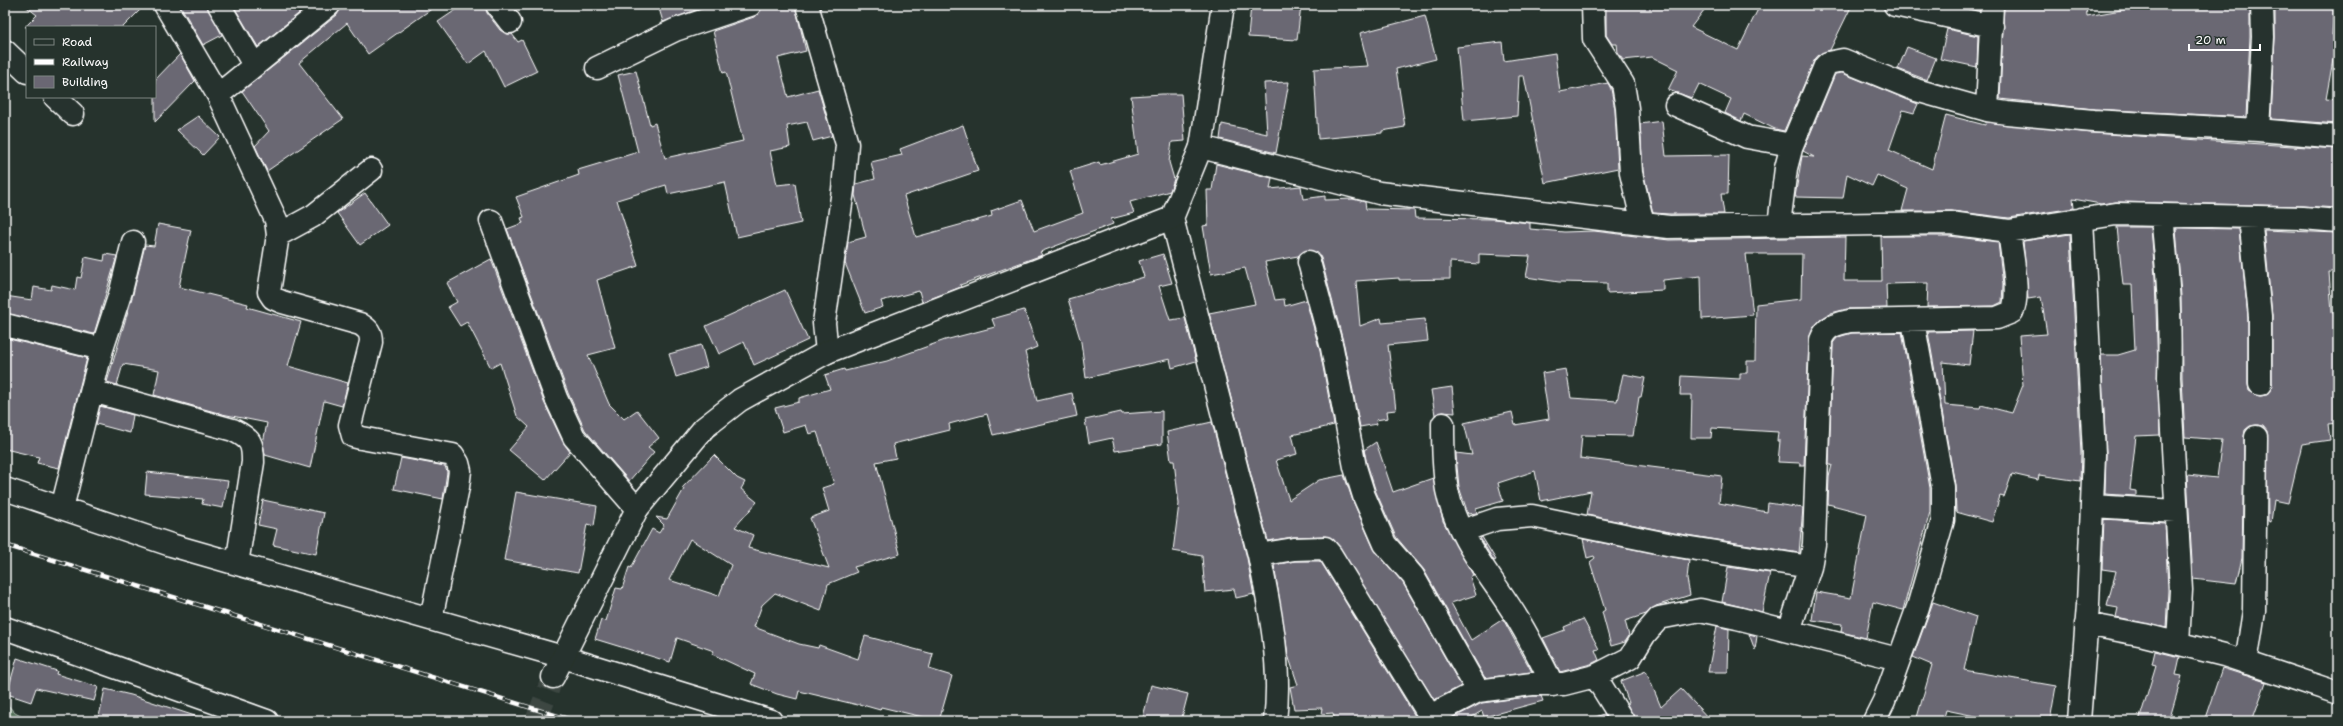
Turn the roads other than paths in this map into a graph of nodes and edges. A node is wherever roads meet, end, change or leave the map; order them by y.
1 (165, 5) edge
2 (219, 5) edge
3 (329, 5) edge
4 (750, 5) edge
5 (807, 5) edge
6 (1223, 5) edge
7 (1593, 5) edge
8 (1895, 5) edge
9 (2262, 5) edge
10 (1992, 16) edge
11 (5, 51) edge
12 (254, 65) junction
13 (597, 68) dead end
14 (26, 71) edge
15 (218, 95) junction
16 (56, 98) edge
17 (1676, 106) dead end
18 (1987, 110) junction
19 (73, 114) dead end
20 (2258, 130) junction
21 (2338, 137) edge
22 (1792, 145) junction
23 (1201, 148) junction
24 (371, 170) dead end
25 (2162, 216) junction
26 (2250, 217) junction
27 (1172, 218) junction
28 (2082, 218) junction
29 (491, 221) dead end
30 (2338, 221) edge
31 (1643, 224) junction
32 (1779, 225) junction
33 (2009, 231) junction
34 (278, 235) junction
35 (133, 242) dead end
36 (1309, 262) dead end
37 (1913, 321) junction
38 (5, 325) edge
39 (102, 349) junction
40 (827, 352) junction
41 (2260, 384) dead end
42 (92, 391) junction
43 (1443, 424) dead end
44 (2256, 437) dead end
45 (5, 489) edge
46 (2092, 506) junction
47 (62, 508) junction
48 (637, 509) junction
49 (2176, 511) junction
50 (1462, 531) junction
51 (1259, 555) junction
52 (237, 564) junction
53 (1810, 567) junction
54 (431, 619) junction
55 (2086, 624) junction
56 (5, 628) edge
57 (1789, 631) junction
58 (2178, 643) junction
59 (563, 657) junction
60 (1898, 659) junction
61 (2246, 663) junction
62 (1595, 676) junction
63 (553, 677) tunnel mouth
64 (1553, 685) junction
65 (1478, 691) junction
66 (2338, 693) edge
67 (1432, 719) edge
68 (267, 721) edge
69 (771, 721) edge
70 (1275, 721) edge
71 (1623, 721) edge
72 (1874, 721) edge
73 (2079, 721) edge

1 - 15 street
2 - 12 street
3 - 12 street
4 - 13 street
5 - 40 street
6 - 23 street
7 - 31 street
8 - 10 street
9 - 20 street
10 - 18 street
11 - 14 street
12 - 15 street
15 - 34 street
16 - 19 street
17 - 22 street
18 - 20 street
18 - 22 street
20 - 21 street
22 - 32 street
23 - 27 street
23 - 31 street
24 - 34 street
25 - 26 street
25 - 28 street
25 - 49 street
26 - 30 street
26 - 41 street
27 - 40 street
27 - 51 street
28 - 33 street
28 - 46 street
29 - 48 street
31 - 32 street
32 - 33 street
33 - 37 street
34 - 54 street
35 - 39 street
36 - 65 street
37 - 53 street
37 - 60 street
38 - 39 street
39 - 42 street
40 - 48 street
42 - 47 street
42 - 52 street
43 - 50 street
44 - 61 street
45 - 47 street
46 - 49 street
46 - 55 street
47 - 52 street
48 - 59 street
49 - 58 street
50 - 53 street
50 - 64 street
51 - 67 street
51 - 70 street
52 - 54 street
53 - 57 street
54 - 59 street
55 - 58 street
55 - 73 street
56 - 68 street
57 - 60 street
57 - 62 street
58 - 61 street
59 - 63 street
59 - 69 street
60 - 72 street
61 - 66 street
62 - 64 street
62 - 71 street
64 - 65 street
65 - 67 street

